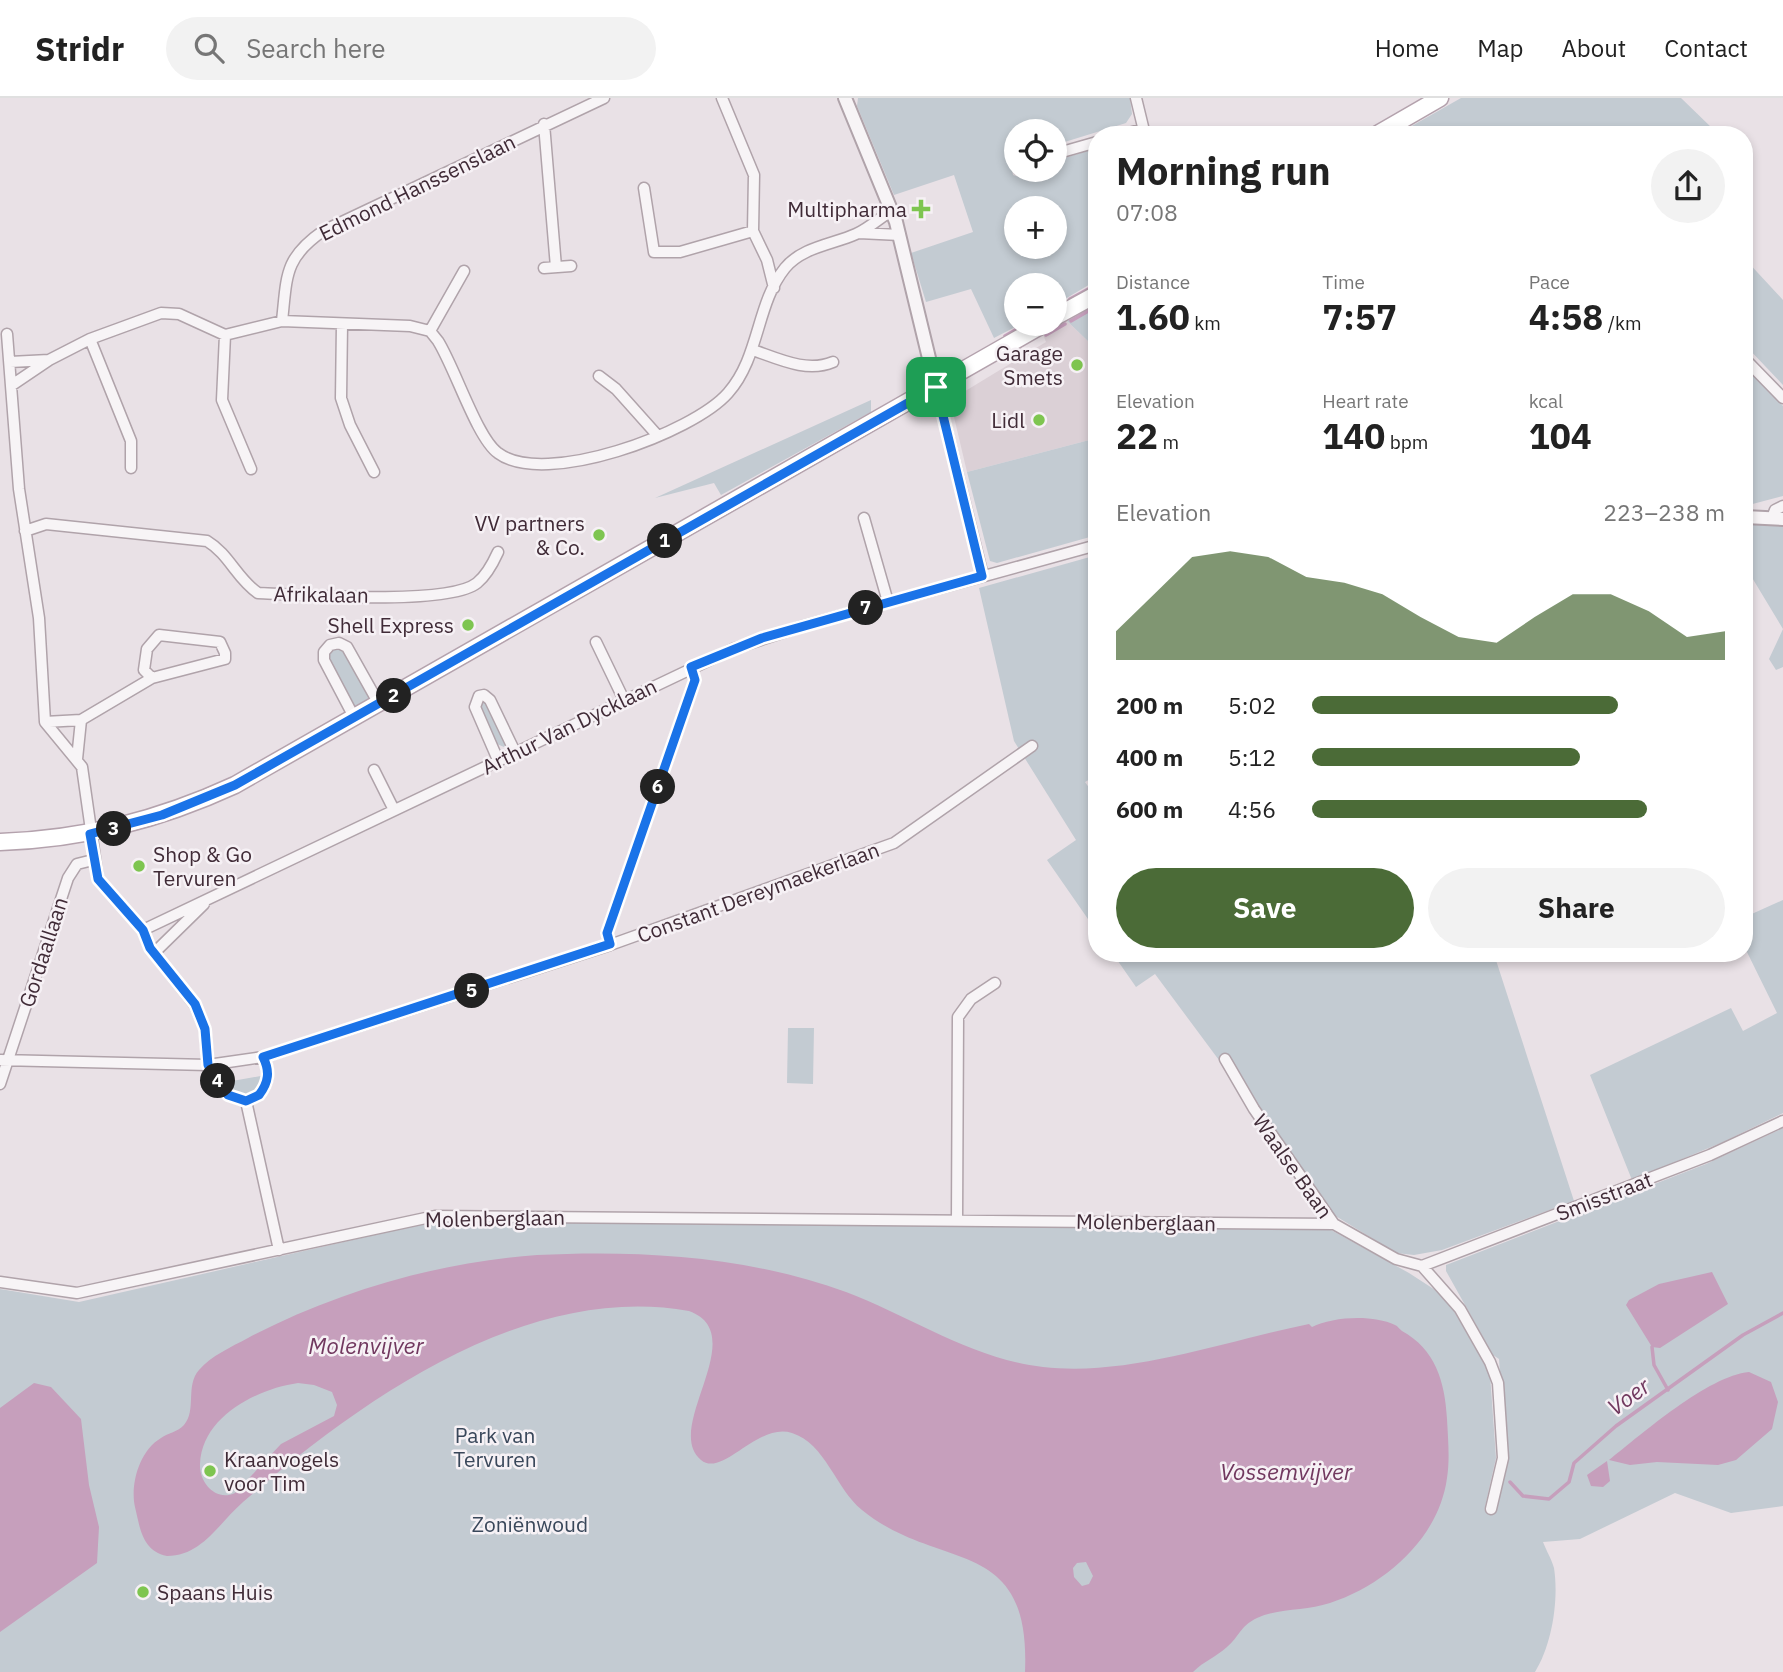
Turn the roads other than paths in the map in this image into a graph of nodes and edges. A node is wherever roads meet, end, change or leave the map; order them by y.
1 (604, 98) edge
2 (722, 98) edge
3 (845, 98) edge
4 (1136, 98) edge
5 (1440, 98) edge
6 (544, 124) junction
7 (1143, 126) edge
8 (1392, 126) edge
9 (1088, 145) edge
10 (1067, 151) edge
11 (644, 188) dead end
12 (892, 210) junction
13 (753, 231) junction
14 (858, 233) junction
15 (900, 235) junction
16 (767, 260) junction
17 (571, 266) dead end
18 (786, 266) junction
19 (556, 267) junction
20 (544, 268) dead end
21 (464, 271) dead end
22 (774, 288) junction
23 (1088, 298) edge
24 (1067, 310) edge
25 (282, 321) junction
26 (342, 324) junction
27 (430, 331) junction
28 (7, 334) dead end
29 (225, 335) junction
30 (1023, 336) edge
31 (90, 339) junction
32 (753, 351) junction
33 (49, 360) junction
34 (10, 362) junction
35 (834, 362) dead end
36 (1753, 367) edge
37 (598, 376) dead end
38 (12, 385) junction
39 (936, 387) junction
40 (1783, 398) edge
41 (658, 436) junction
42 (131, 468) dead end
43 (251, 469) dead end
44 (374, 472) dead end
45 (1783, 506) edge
46 (864, 518) dead end
47 (1753, 518) edge
48 (1777, 519) edge
49 (25, 531) junction
50 (1088, 547) edge
51 (498, 552) dead end
52 (982, 576) junction
53 (888, 602) junction
54 (596, 642) dead end
55 (691, 667) junction
56 (152, 678) junction
57 (624, 700) junction
58 (379, 705) junction
59 (355, 719) junction
60 (81, 720) junction
61 (45, 722) junction
62 (1032, 746) dead end
63 (515, 752) junction
64 (77, 759) junction
65 (498, 760) junction
66 (374, 770) dead end
67 (394, 810) junction
68 (90, 834) junction
69 (0, 842) edge
70 (93, 860) junction
71 (210, 898) junction
72 (143, 930) junction
73 (610, 944) junction
74 (154, 953) junction
75 (995, 983) dead end
76 (263, 1057) junction
77 (1225, 1059) dead end
78 (4, 1060) edge
79 (208, 1065) junction
80 (0, 1084) edge
81 (246, 1101) junction
82 (1783, 1121) edge
83 (957, 1220) junction
84 (1334, 1224) junction
85 (279, 1250) junction
86 (1422, 1266) junction
87 (0, 1282) edge
88 (1491, 1509) dead end

1 - 6 street, Edmond Hanssenslaan
2 - 13 street
3 - 12 street
4 - 7 street
5 - 8 main road
6 - 19 street
6 - 25 street, Edmond Hanssenslaan
9 - 10 street
11 - 13 street
12 - 14 street
12 - 15 street
13 - 16 street
14 - 15 street
14 - 18 street
15 - 39 street
16 - 18 street
16 - 22 street
17 - 19 street
18 - 22 street
19 - 20 street
21 - 27 street
22 - 32 street
23 - 24 main road
25 - 26 street
25 - 29 street
26 - 27 street
26 - 44 street
27 - 41 street
28 - 34 street
29 - 31 street
29 - 43 street
30 - 39 main road
31 - 33 street
31 - 42 street
32 - 35 street
32 - 41 street
33 - 34 street
33 - 38 street
34 - 38 street
36 - 40 street
37 - 41 street
38 - 49 street
39 - 52 street
39 - 58 main road
45 - 48 street
46 - 53 street
47 - 48 street
49 - 51 street, Afrikalaan
49 - 61 street
50 - 52 street, Arthur Van Dycklaan
52 - 53 street, Arthur Van Dycklaan
53 - 55 street, Arthur Van Dycklaan
54 - 57 street
55 - 57 street, Arthur Van Dycklaan
55 - 73 street
56 - 56 street
56 - 60 street
57 - 63 street, Arthur Van Dycklaan
58 - 59 main road
58 - 59 street
59 - 68 main road
60 - 61 street
60 - 64 street
61 - 64 street
62 - 73 street, Constant Dereymaekerlaan
63 - 65 street, Arthur Van Dycklaan
63 - 65 street
64 - 68 street
65 - 67 street, Arthur Van Dycklaan
66 - 67 street
67 - 71 street, Arthur Van Dycklaan
68 - 69 main road
68 - 70 street
70 - 72 street
70 - 78 street, Gordaallaan
71 - 72 street, Arthur Van Dycklaan
71 - 74 street, Arthur Van Dycklaan
72 - 74 street
73 - 76 street, Constant Dereymaekerlaan
74 - 79 street
75 - 83 street
76 - 79 street, Constant Dereymaekerlaan
76 - 81 street
77 - 84 street, Waalse Baan
78 - 79 street, Constant Dereymaekerlaan
78 - 80 street, Gordaallaan
79 - 81 street
81 - 85 street
82 - 86 street, Smisstraat
83 - 84 street, Molenberglaan
83 - 85 street, Molenberglaan
84 - 86 street, Waalse Baan
85 - 87 street, Molenberglaan
86 - 88 street

